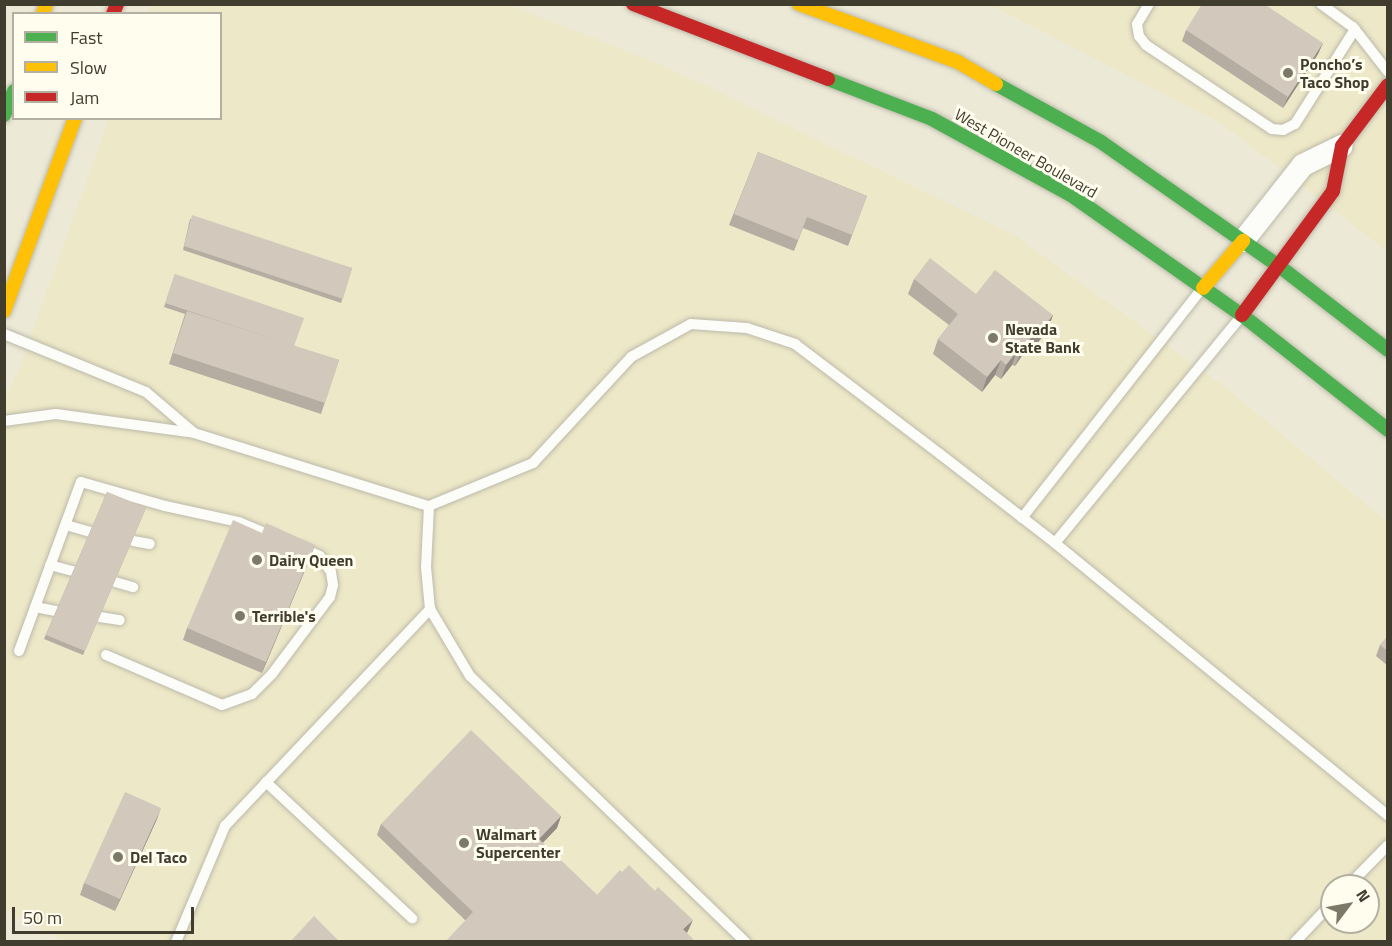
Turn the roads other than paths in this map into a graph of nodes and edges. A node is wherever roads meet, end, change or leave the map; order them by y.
1 (633, 4) edge
2 (799, 4) edge
3 (1149, 4) edge
4 (1321, 4) edge
5 (1355, 29) junction
6 (1388, 72) edge
7 (1388, 85) edge
8 (12, 96) edge
9 (4, 115) edge
10 (74, 120) edge
11 (1342, 146) junction
12 (1243, 241) junction
13 (1279, 266) junction
14 (1203, 288) junction
15 (4, 311) edge
16 (1242, 315) junction
17 (4, 334) edge
18 (1388, 350) edge
19 (4, 421) edge
20 (1388, 430) edge
21 (194, 433) junction
22 (429, 506) junction
23 (1022, 518) junction
24 (66, 525) junction
25 (90, 532) edge
26 (133, 541) edge
27 (1055, 543) junction
28 (150, 544) dead end
29 (50, 565) junction
30 (73, 571) edge
31 (115, 582) edge
32 (133, 587) dead end
33 (35, 607) junction
34 (430, 609) junction
35 (56, 610) edge
36 (100, 617) edge
37 (120, 620) dead end
38 (19, 651) dead end
39 (106, 655) dead end
40 (266, 782) junction
41 (1388, 816) edge
42 (1388, 845) edge
43 (1360, 874) edge
44 (1320, 916) edge
45 (412, 918) dead end
46 (176, 942) edge
47 (745, 942) edge
48 (1295, 942) edge

1 - 14 main road, West Pioneer Boulevard
2 - 12 main road
3 - 5 lane
4 - 5 lane
5 - 6 lane
7 - 11 main road
8 - 9 main road
10 - 15 main road
11 - 12 street
11 - 13 main road
12 - 13 main road
12 - 14 main road
13 - 16 main road
13 - 18 main road
14 - 16 main road, West Pioneer Boulevard
14 - 23 lane
16 - 20 main road, West Pioneer Boulevard
16 - 27 lane
17 - 21 lane
19 - 21 lane
21 - 22 lane
22 - 23 lane
22 - 34 lane
23 - 27 lane
24 - 25 lane
24 - 29 lane
24 - 39 lane
26 - 28 lane
27 - 41 lane
29 - 30 lane
29 - 33 lane
31 - 32 lane
33 - 35 lane
33 - 38 lane
34 - 40 lane
34 - 47 lane
36 - 37 lane
40 - 45 lane
40 - 46 lane
42 - 43 lane
44 - 48 lane

